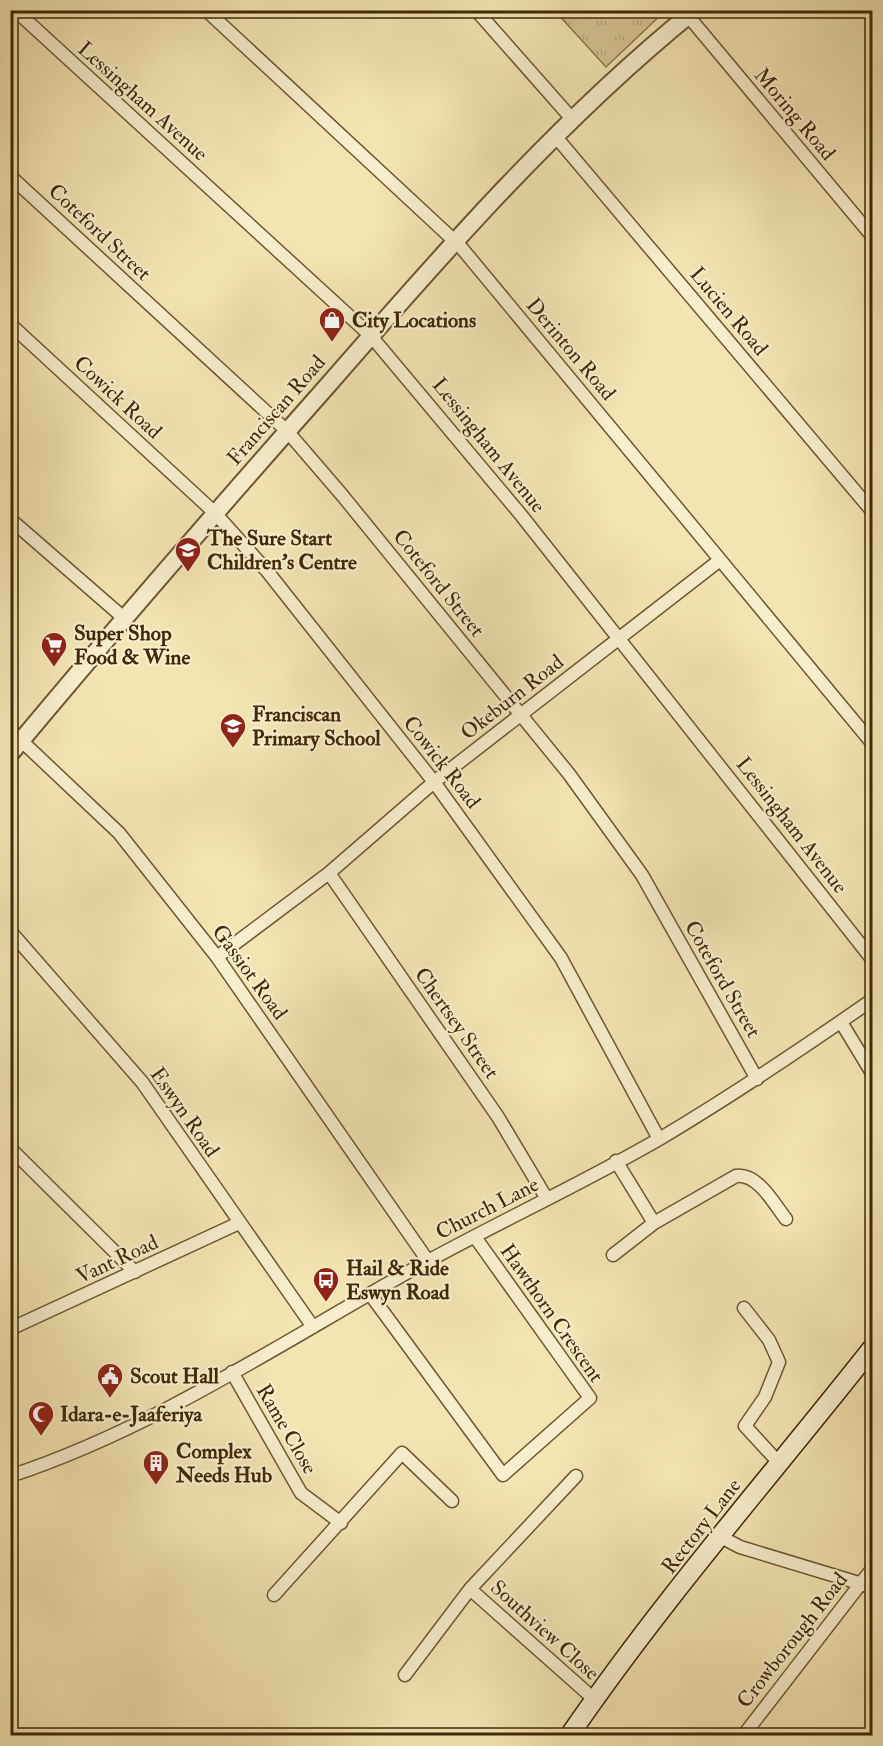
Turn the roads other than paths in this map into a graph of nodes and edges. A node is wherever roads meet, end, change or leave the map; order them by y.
1 (15, 10) edge
2 (206, 10) edge
3 (476, 10) edge
4 (689, 12) edge
5 (573, 120) junction
6 (556, 137) junction
7 (10, 176) edge
8 (873, 236) edge
9 (455, 240) junction
10 (10, 324) edge
11 (371, 336) junction
12 (287, 430) junction
13 (873, 511) edge
14 (215, 513) junction
15 (10, 519) edge
16 (720, 560) junction
17 (125, 619) junction
18 (619, 638) junction
19 (522, 716) junction
20 (16, 735) edge
21 (873, 743) edge
22 (10, 754) edge
23 (434, 782) junction
24 (329, 873) junction
25 (10, 931) edge
26 (217, 957) junction
27 (873, 959) edge
28 (873, 1000) edge
29 (841, 1022) junction
30 (873, 1073) edge
31 (757, 1079) junction
32 (659, 1139) junction
33 (10, 1148) edge
34 (616, 1161) junction
35 (547, 1199) junction
36 (786, 1219) dead end
37 (239, 1223) junction
38 (654, 1223) junction
39 (475, 1237) junction
40 (613, 1255) dead end
41 (428, 1261) junction
42 (135, 1272) junction
43 (370, 1294) junction
44 (744, 1308) dead end
45 (313, 1327) junction
46 (10, 1329) edge
47 (873, 1348) edge
48 (232, 1372) junction
49 (779, 1463) junction
50 (10, 1476) edge
51 (576, 1476) dead end
52 (452, 1501) dead end
53 (341, 1523) junction
54 (721, 1537) junction
55 (873, 1569) edge
56 (867, 1585) edge
57 (470, 1589) junction
58 (274, 1595) dead end
59 (405, 1675) dead end
60 (594, 1699) junction
61 (569, 1736) edge
62 (743, 1736) edge

1 - 11 street, Lessingham Avenue
2 - 9 street, Derinton Road
3 - 5 street
4 - 5 street, Franciscan Road
4 - 8 street, Moring Road
5 - 6 street, Franciscan Road
6 - 9 street, Franciscan Road
6 - 13 street, Lucien Road
7 - 12 street, Coteford Street
9 - 11 street, Franciscan Road
9 - 16 street, Derinton Road
10 - 14 street, Cowick Road
11 - 12 street, Franciscan Road
11 - 18 street, Lessingham Avenue
12 - 14 street, Franciscan Road
12 - 19 street, Coteford Street
14 - 17 street, Franciscan Road
14 - 23 street, Cowick Road
15 - 17 street
16 - 18 street, Okeburn Road
16 - 21 street, Derinton Road
17 - 20 street, Franciscan Road
18 - 19 street, Okeburn Road
18 - 27 street, Lessingham Avenue
19 - 23 street, Okeburn Road
19 - 31 street, Coteford Street
20 - 22 street, Franciscan Road
20 - 26 street, Gassiot Road
23 - 24 street, Okeburn Road
23 - 32 street, Cowick Road
24 - 26 street, Okeburn Road
24 - 35 street, Chertsey Street
25 - 37 street, Eswyn Road
26 - 41 street, Gassiot Road
28 - 29 street, Church Lane
29 - 30 street
29 - 31 street, Church Lane
31 - 32 street, Church Lane
32 - 34 street, Church Lane
33 - 42 street
34 - 35 street, Church Lane
34 - 38 street
35 - 39 street, Church Lane
36 - 38 street
37 - 42 street, Vant Road
37 - 45 street, Eswyn Road
38 - 40 street
39 - 41 street, Church Lane
39 - 43 street, Hawthorn Crescent
41 - 43 street, Church Lane
42 - 46 street, Vant Road
43 - 45 street, Church Lane
44 - 49 street
45 - 48 street, Church Lane
47 - 49 main road, Rectory Lane
48 - 50 street, Church Lane
48 - 53 street, Rame Close
49 - 54 main road, Rectory Lane
51 - 57 street, Southview Close
52 - 53 street
53 - 58 street
54 - 56 street
54 - 60 main road, Rectory Lane
55 - 56 street, Crowborough Road
56 - 62 street, Crowborough Road
57 - 59 street, Southview Close
57 - 60 street, Southview Close
60 - 61 main road, Rectory Lane

